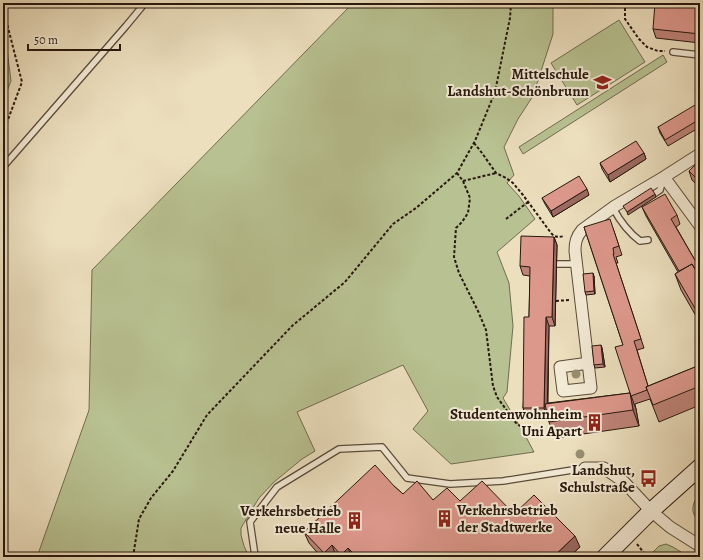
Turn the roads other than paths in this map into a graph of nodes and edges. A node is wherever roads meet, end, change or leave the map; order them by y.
1 (145, 3) edge
2 (672, 52) road end
3 (700, 55) edge
4 (700, 154) edge
5 (3, 167) edge
6 (664, 177) junction
7 (654, 194) edge
8 (613, 208) junction
9 (700, 226) edge
10 (648, 240) dead end
11 (557, 264) dead end
12 (577, 264) junction
13 (589, 363) dead end
14 (700, 467) edge
15 (585, 468) joint
16 (651, 511) junction
17 (700, 546) edge
18 (256, 557) edge
19 (605, 557) edge

1 - 5 lane
2 - 3 lane
4 - 6 street
6 - 7 lane
6 - 8 street
6 - 9 street
8 - 10 lane
8 - 12 street
11 - 12 lane
12 - 13 street
14 - 16 main road
15 - 16 street
15 - 18 lane
16 - 17 street
16 - 19 main road

